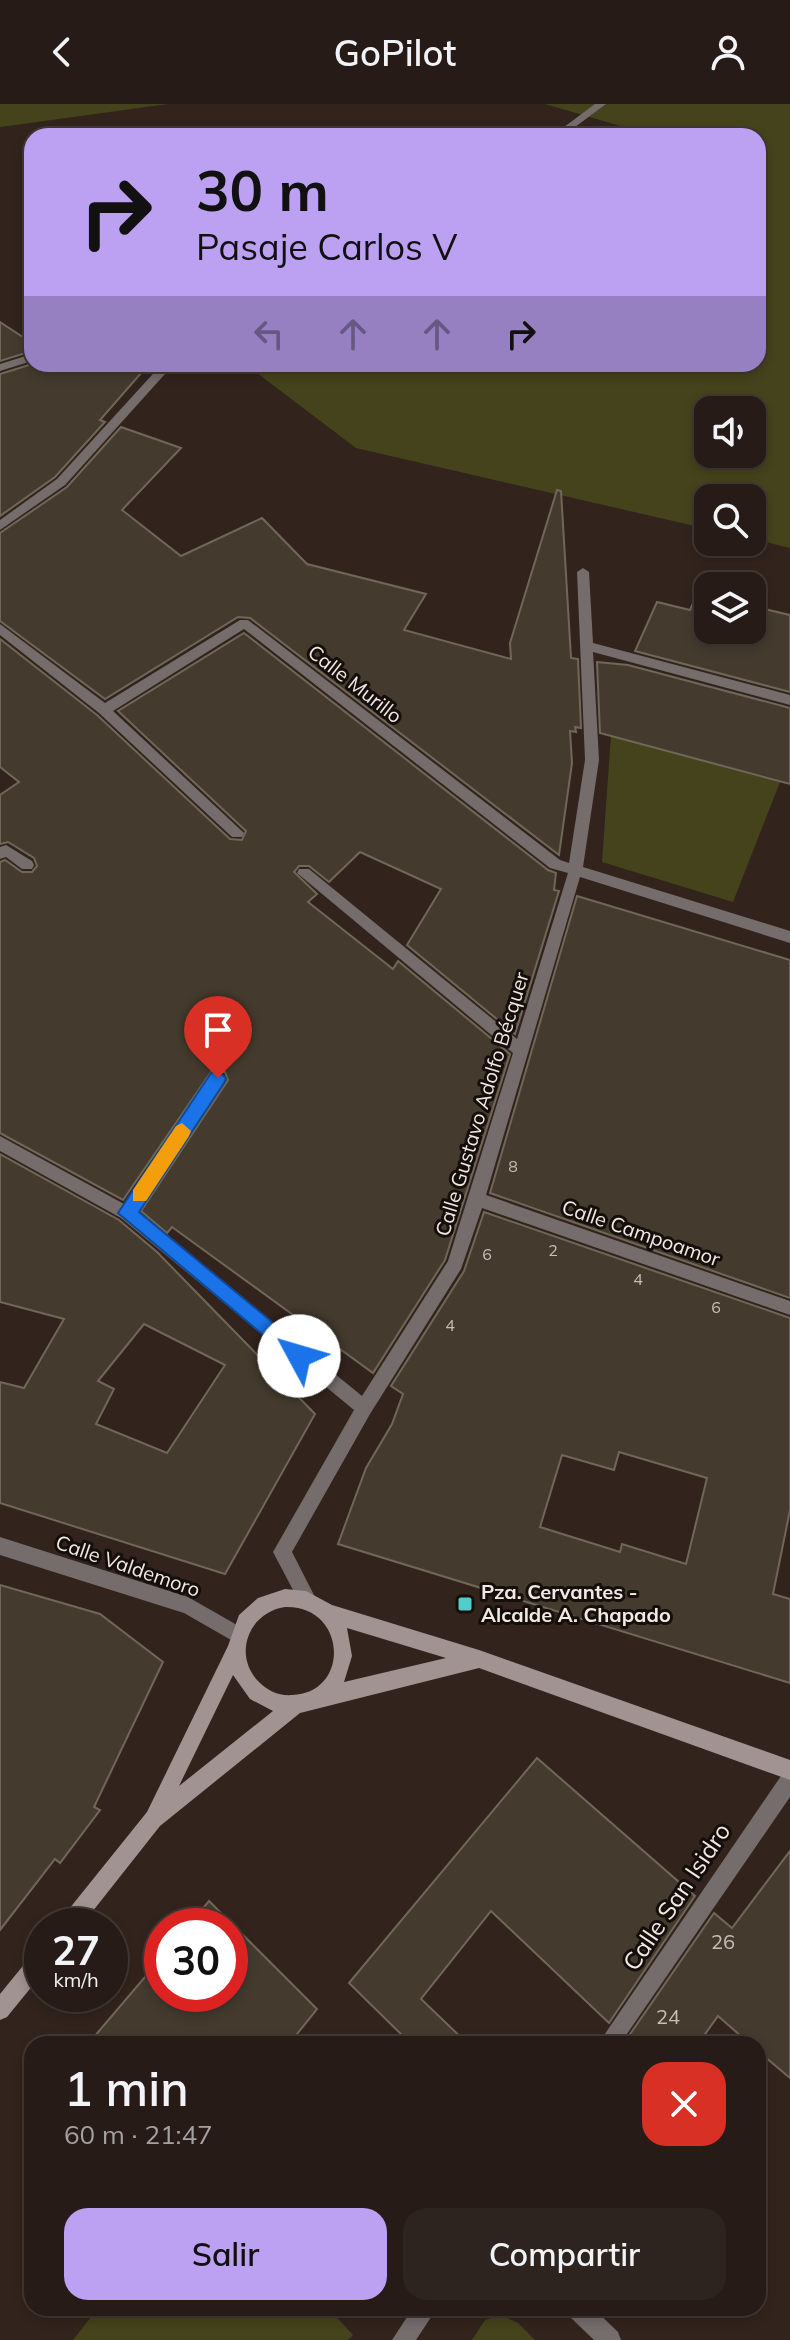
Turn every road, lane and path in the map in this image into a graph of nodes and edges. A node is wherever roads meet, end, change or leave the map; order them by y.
1 (601, 104) edge
2 (568, 128) edge
3 (24, 360) edge
4 (0, 368) edge
5 (161, 372) edge
6 (0, 526) edge
7 (583, 572) dead end
8 (0, 628) edge
9 (589, 646) junction
10 (790, 700) edge
11 (104, 710) junction
12 (237, 833) dead end
13 (0, 854) edge
14 (27, 865) dead end
15 (575, 872) junction
16 (304, 873) dead end
17 (790, 937) edge
18 (521, 1051) junction
19 (218, 1078) dead end
20 (0, 1143) edge
21 (477, 1199) junction
22 (127, 1213) junction
23 (790, 1308) edge
24 (364, 1408) junction
25 (0, 1546) edge
26 (307, 1599) junction
27 (329, 1613) junction
28 (237, 1642) junction
29 (479, 1659) junction
30 (304, 1702) junction
31 (790, 1770) edge
32 (790, 1780) edge
33 (153, 1819) junction
34 (82, 1908) edge
35 (24, 1980) edge
36 (0, 2010) edge
37 (614, 2036) edge
38 (420, 2316) edge
39 (585, 2316) edge
40 (403, 2340) edge
41 (610, 2340) edge

1 - 2 street
3 - 4 street
5 - 6 street
7 - 9 street, Calle Gustavo Adolfo Bécquer
8 - 11 street
9 - 10 street
9 - 15 street, Calle Gustavo Adolfo Bécquer
11 - 12 street
11 - 15 street, Calle Murillo
13 - 14 street
15 - 17 street
15 - 18 street, Calle Gustavo Adolfo Bécquer
16 - 18 street
18 - 21 street, Calle Gustavo Adolfo Bécquer
19 - 22 street
20 - 22 street
21 - 23 street, Calle Campoamor
21 - 24 street, Calle Gustavo Adolfo Bécquer
22 - 24 street
24 - 26 street, Calle Gustavo Adolfo Bécquer
25 - 28 street, Calle Valdemoro
26 - 27 main road
26 - 28 main road
27 - 29 main road
27 - 30 main road
28 - 30 main road
28 - 33 main road
29 - 30 main road
29 - 31 main road
30 - 33 main road
32 - 37 street, Calle San Isidro
33 - 34 main road
35 - 36 main road
38 - 40 street
39 - 41 street

